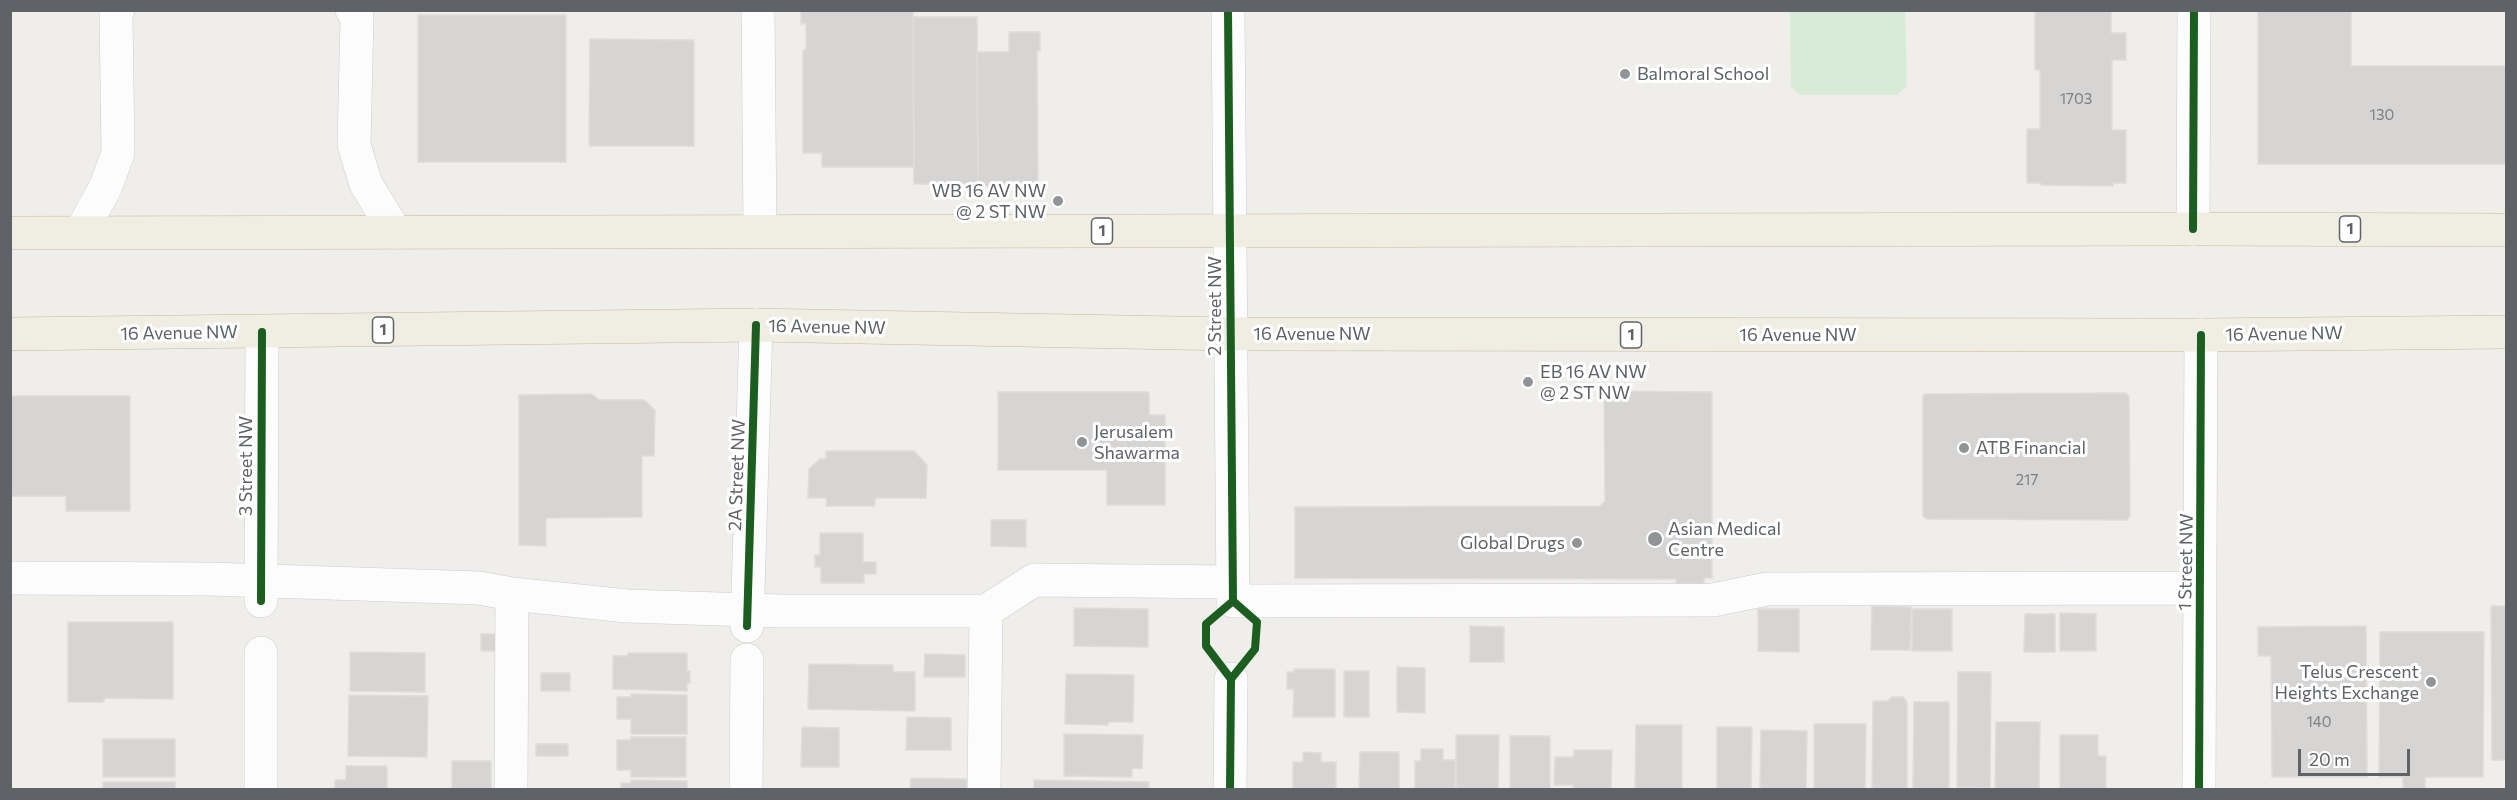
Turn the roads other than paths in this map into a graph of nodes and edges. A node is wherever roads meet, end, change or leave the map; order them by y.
1 (118, 10) edge
2 (352, 10) edge
3 (758, 10) edge
4 (1228, 10) edge
5 (2194, 10) edge
6 (2193, 229) junction
7 (2506, 230) edge
8 (760, 231) junction
9 (1230, 231) junction
10 (81, 232) junction
11 (395, 232) junction
12 (10, 233) edge
13 (756, 326) junction
14 (262, 332) junction
15 (2506, 332) edge
16 (10, 334) edge
17 (1230, 334) junction
18 (2201, 335) junction
19 (10, 578) edge
20 (2200, 588) junction
21 (261, 591) junction
22 (1232, 592) junction
23 (512, 594) junction
24 (986, 611) junction
25 (748, 618) junction
26 (261, 653) dead end
27 (747, 660) dead end
28 (1231, 679) dead end
29 (261, 789) edge
30 (511, 789) edge
31 (746, 789) edge
32 (984, 789) edge
33 (1230, 789) edge
34 (2199, 789) edge

1 - 10 street
2 - 11 street
3 - 8 street
4 - 9 street, 2 Street NW
5 - 6 street
6 - 7 highway, 1
6 - 9 highway, 1
8 - 9 highway, 1
8 - 11 highway, 1
9 - 17 street, 2 Street NW
10 - 11 highway, 1
10 - 12 highway, 1
13 - 14 highway, 16 Avenue NW / 1
13 - 17 highway, 16 Avenue NW / 1
13 - 25 street, 2A Street NW
14 - 16 highway, 16 Avenue NW / 1
14 - 21 street, 3 Street NW
15 - 18 highway, 16 Avenue NW / 1
17 - 18 highway, 16 Avenue NW / 1
17 - 22 street, 2 Street NW
18 - 20 street, 1 Street NW
19 - 21 street
20 - 22 street
20 - 34 street, 1 Street NW
21 - 23 street
22 - 24 street
23 - 25 street
23 - 30 street
24 - 25 street
24 - 32 street
26 - 29 street
27 - 31 street
28 - 33 street

